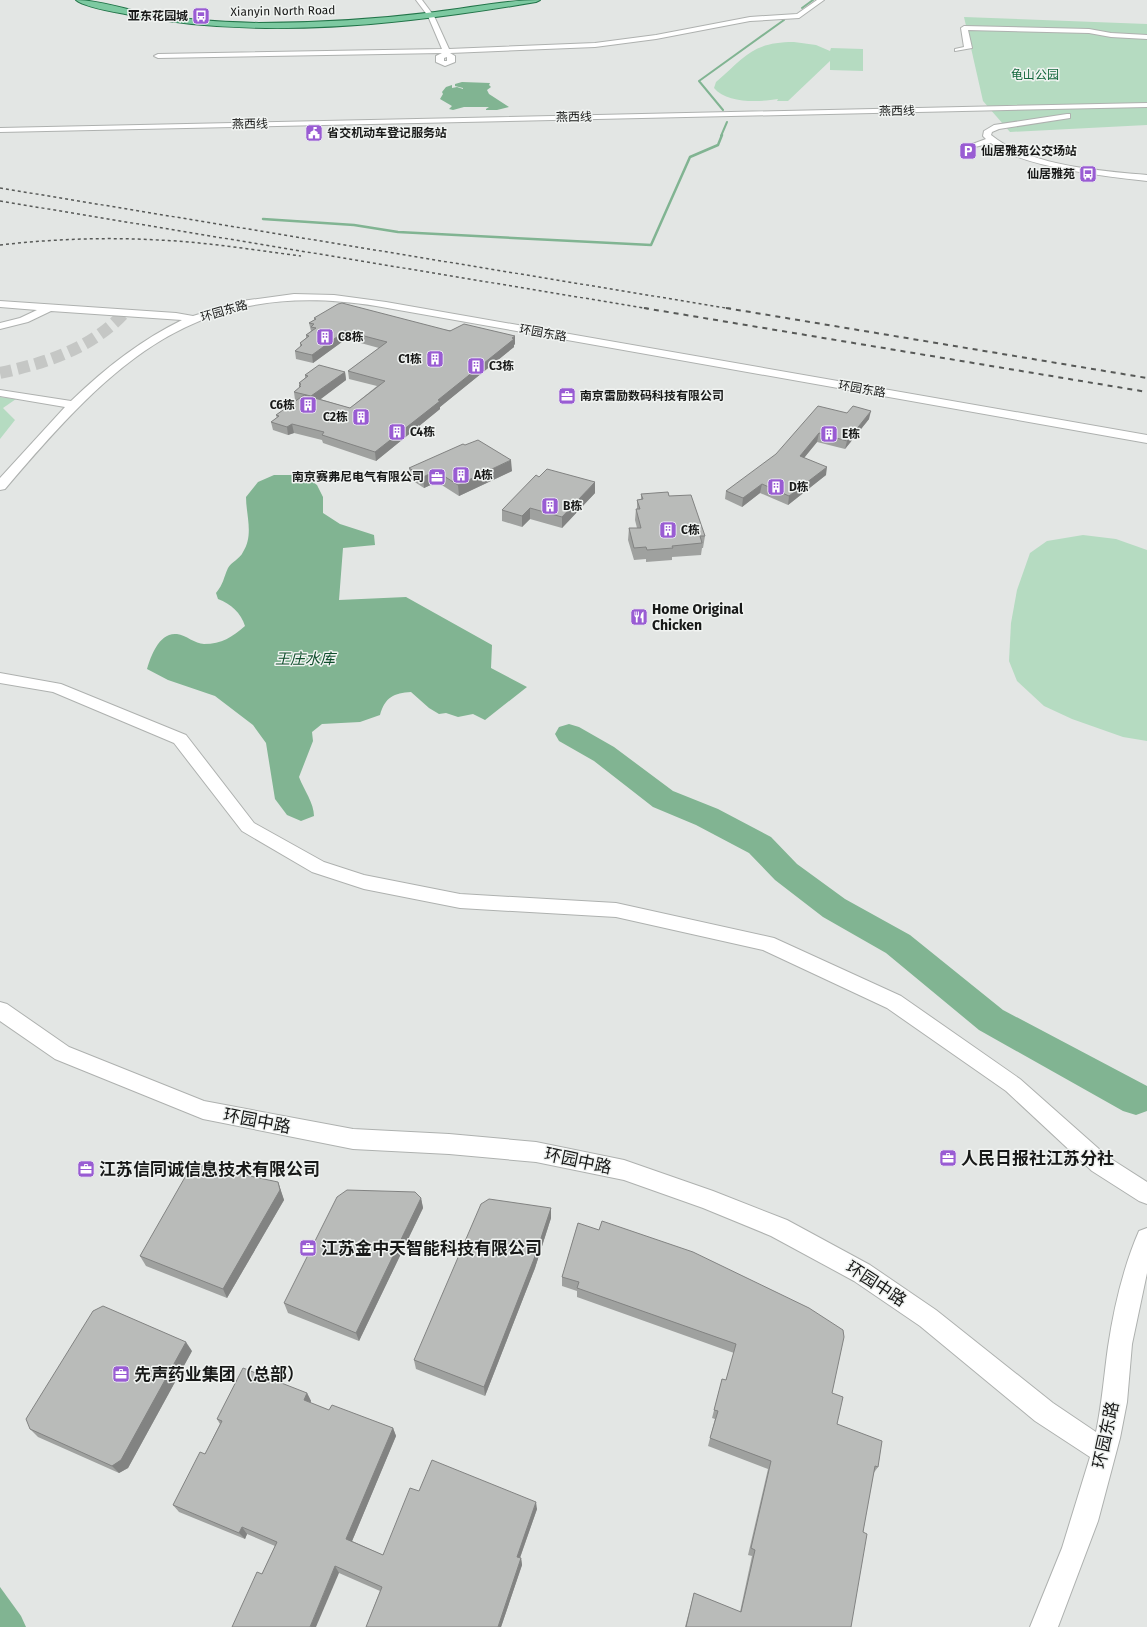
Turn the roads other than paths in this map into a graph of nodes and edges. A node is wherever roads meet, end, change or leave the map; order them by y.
1 (80, 0) edge
2 (101, 0) edge
3 (419, 0) edge
4 (515, 0) edge
5 (536, 0) edge
6 (821, 0) edge
7 (430, 14) junction
8 (1147, 37) edge
9 (958, 50) dead end
10 (446, 53) junction
11 (158, 56) dead end
12 (1089, 105) junction
13 (1147, 105) edge
14 (0, 130) edge
15 (990, 141) junction
16 (971, 146) dead end
17 (1147, 178) edge
18 (0, 304) edge
19 (50, 308) junction
20 (194, 319) junction
21 (0, 326) edge
22 (0, 393) edge
23 (75, 405) junction
24 (1147, 439) edge
25 (0, 486) edge
26 (0, 678) edge
27 (0, 1010) edge
28 (1147, 1194) edge
29 (1147, 1239) edge
30 (1103, 1451) junction
31 (1044, 1627) edge

1 - 7 main road, Xianyin North Road
2 - 7 main road, Xianyin North Road
3 - 7 street
4 - 7 main road, Xianyin North Road
5 - 7 main road, Xianyin North Road
6 - 10 street
7 - 10 street
8 - 9 street
10 - 11 street
12 - 13 street, 燕西线
12 - 14 street, 燕西线
12 - 15 street
15 - 16 street
15 - 17 street
18 - 19 street
19 - 20 street
19 - 21 street
20 - 23 street, 环园东路
20 - 24 street, 环园东路
22 - 23 street
23 - 25 street, 环园东路
26 - 28 street
27 - 30 street, 环园中路
29 - 30 street, 环园东路
30 - 31 street, 环园东路

